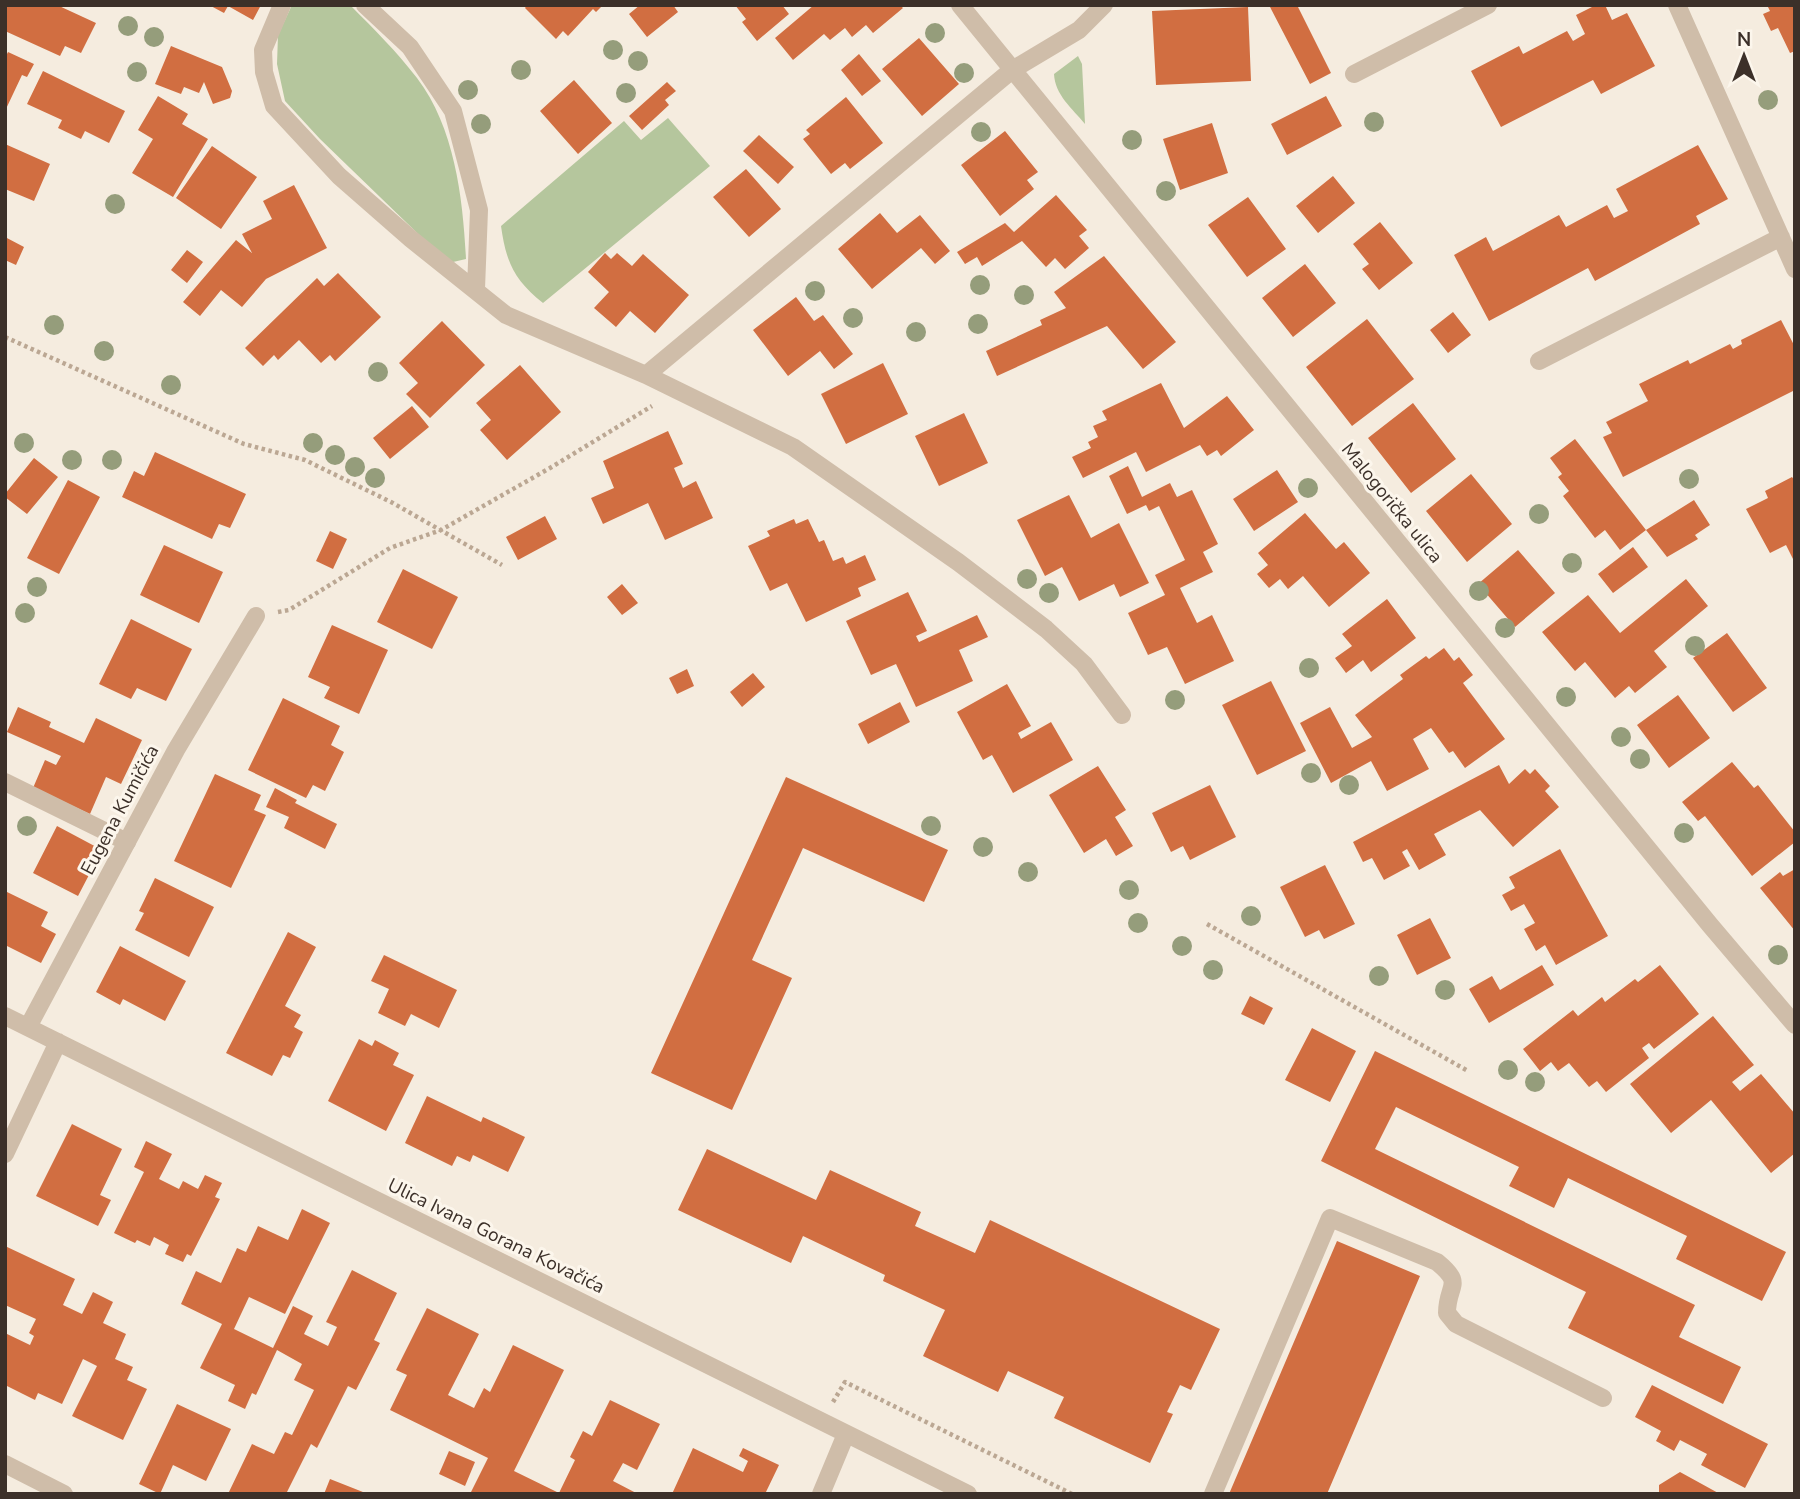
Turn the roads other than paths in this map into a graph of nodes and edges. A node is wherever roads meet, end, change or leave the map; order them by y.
1 (282, 5) edge
2 (365, 5) edge
3 (960, 5) edge
4 (1104, 5) edge
5 (1488, 5) edge
6 (1677, 5) edge
7 (1012, 70) junction
8 (1354, 74) dead end
9 (1781, 237) junction
10 (1795, 270) edge
11 (476, 289) junction
12 (1539, 361) dead end
13 (646, 375) junction
14 (256, 616) road end
15 (1122, 715) dead end
16 (5, 782) edge
17 (127, 842) junction
18 (5, 1016) edge
19 (1795, 1025) edge
20 (28, 1027) junction
21 (58, 1042) junction
22 (5, 1154) edge
23 (1603, 1398) dead end
24 (846, 1434) junction
25 (5, 1464) edge
26 (64, 1494) edge
27 (821, 1494) edge
28 (968, 1494) edge
29 (1213, 1494) edge

1 - 11 street
2 - 11 street
3 - 7 street, Malogorička ulica
4 - 7 street
5 - 8 street
6 - 9 street
7 - 13 street
7 - 19 street, Malogorička ulica
9 - 10 street
9 - 12 street
11 - 13 street
13 - 15 street
14 - 17 street, Eugena Kumičića
16 - 17 street
17 - 20 street, Eugena Kumičića
18 - 20 street, Ulica Ivana Gorana Kovačića
20 - 21 street, Ulica Ivana Gorana Kovačića
21 - 22 street
21 - 24 street, Ulica Ivana Gorana Kovačića
23 - 29 street
24 - 27 street
24 - 28 street, Ulica Ivana Gorana Kovačića
25 - 26 street

